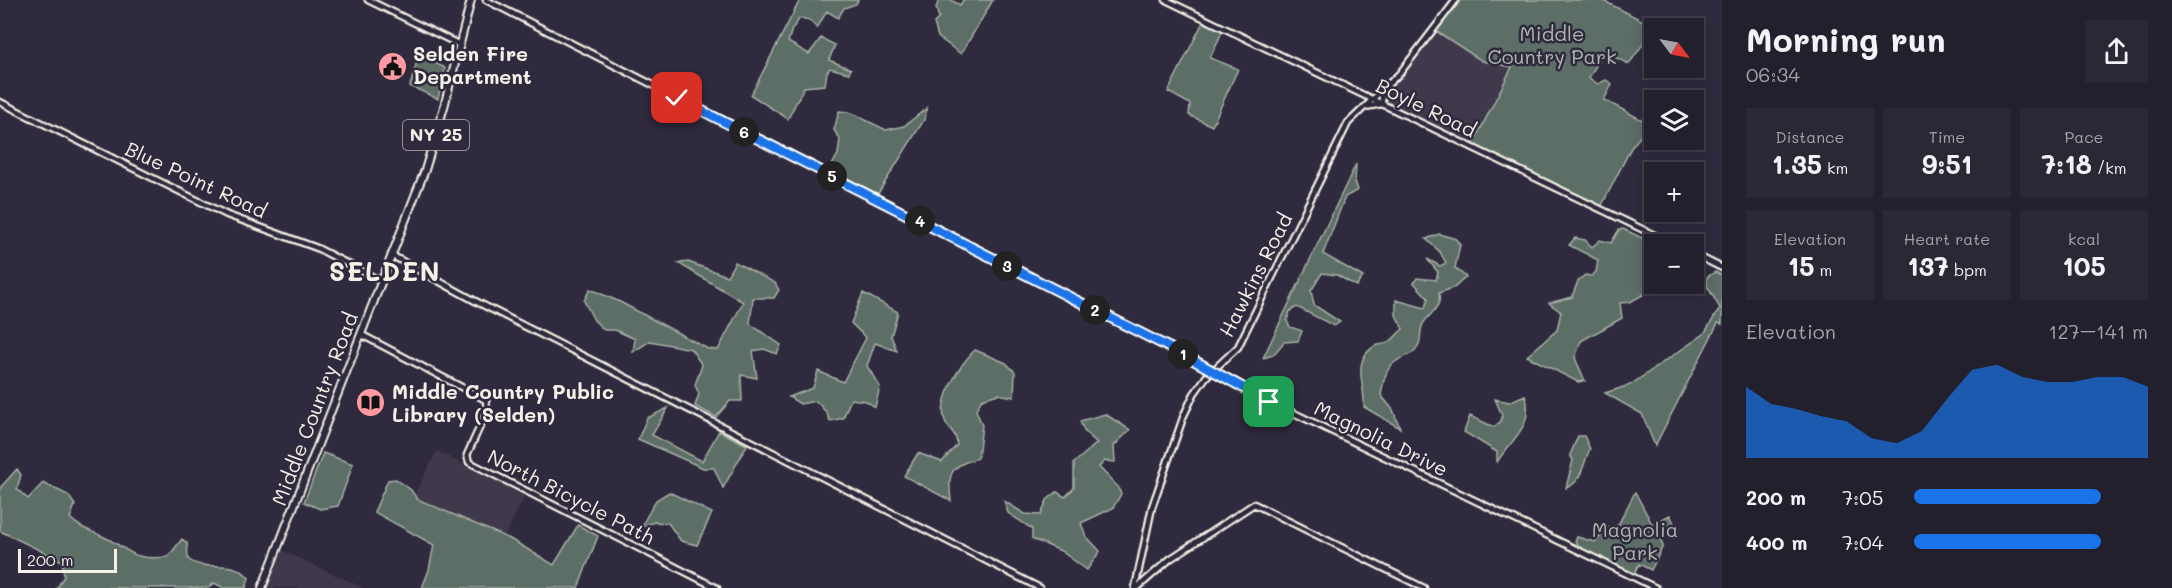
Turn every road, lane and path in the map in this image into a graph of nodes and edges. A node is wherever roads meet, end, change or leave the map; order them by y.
1 (368, 0) edge
2 (471, 0) edge
3 (486, 0) edge
4 (1166, 0) edge
5 (1456, 0) edge
6 (460, 45) junction
7 (1384, 89) junction
8 (1359, 92) junction
9 (1373, 99) junction
10 (0, 102) edge
11 (1382, 104) junction
12 (1360, 109) junction
13 (1652, 234) edge
14 (391, 255) junction
15 (1704, 259) edge
16 (1722, 268) edge
17 (381, 281) junction
18 (362, 335) junction
19 (1223, 363) junction
20 (1215, 371) junction
21 (1225, 377) junction
22 (262, 588) edge
23 (717, 588) edge
24 (1040, 588) edge
25 (1136, 588) edge
26 (1424, 588) edge
27 (1656, 588) edge

1 - 6 street
2 - 6 main road, Middle Country Road / NY 25
3 - 20 street, Magnolia Drive
4 - 8 street, Boyle Road
5 - 7 street, Hawkins Road
6 - 14 main road, Middle Country Road / NY 25
7 - 9 street, Hawkins Road
7 - 11 street
8 - 9 street, Boyle Road
8 - 12 street
9 - 11 street, Boyle Road
9 - 12 street, Hawkins Road
10 - 17 street, Blue Point Road
11 - 12 street
11 - 13 street, Boyle Road
12 - 19 street, Hawkins Road
14 - 17 main road, Middle Country Road / NY 25
14 - 24 street
15 - 16 street
17 - 18 main road, Middle Country Road / NY 25
18 - 22 main road, Middle Country Road / NY 25
18 - 23 street, North Bicycle Path
19 - 20 street, Hawkins Road
19 - 21 street
20 - 21 street, Magnolia Drive
20 - 25 street, Hawkins Road
21 - 27 street, Magnolia Drive
25 - 26 street

